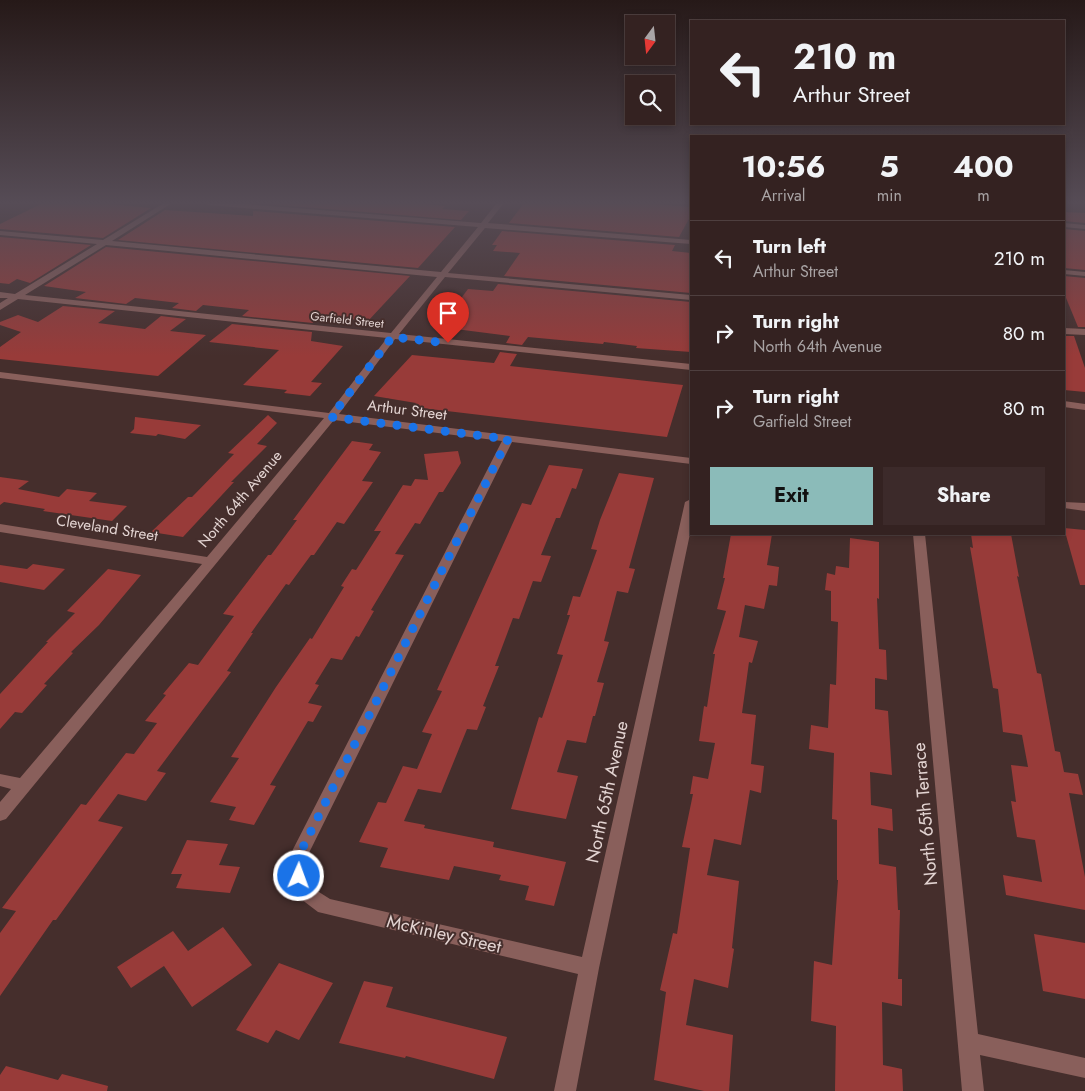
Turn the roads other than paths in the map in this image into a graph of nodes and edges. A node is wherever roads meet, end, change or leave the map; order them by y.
1 (86, 254) edge
2 (226, 254) edge
3 (459, 254) edge
4 (1065, 272) edge
5 (1085, 274) edge
6 (441, 275) junction
7 (0, 296) edge
8 (16, 297) junction
9 (690, 298) edge
10 (0, 307) edge
11 (1065, 331) edge
12 (1085, 332) edge
13 (392, 337) junction
14 (690, 367) edge
15 (0, 374) edge
16 (1065, 404) edge
17 (1085, 407) edge
18 (331, 417) junction
19 (508, 439) junction
20 (690, 461) edge
21 (1065, 505) edge
22 (690, 507) edge
23 (1085, 507) edge
24 (0, 528) edge
25 (919, 535) edge
26 (209, 561) junction
27 (0, 780) edge
28 (23, 785) junction
29 (0, 814) edge
30 (589, 968) junction
31 (967, 1042) junction
32 (1085, 1068) edge
33 (565, 1091) edge
34 (973, 1091) edge

1 - 8 street
2 - 6 street
3 - 6 street, North 64th Avenue
4 - 5 street
6 - 9 street
6 - 13 street, North 64th Avenue
7 - 8 street, Garfield Street
8 - 10 street
8 - 13 street, Garfield Street
11 - 12 street
13 - 14 street, Garfield Street
13 - 18 street, North 64th Avenue
15 - 18 street, Arthur Street
16 - 17 street
18 - 19 street, Arthur Street
18 - 26 street, North 64th Avenue
19 - 20 street, Arthur Street
19 - 30 street, McKinley Street
21 - 23 street
22 - 30 street, North 65th Avenue
24 - 26 street, Cleveland Street
25 - 31 street, North 65th Terrace
26 - 28 street, North 64th Avenue
27 - 28 street
28 - 29 street, North 64th Avenue
30 - 33 street, North 65th Avenue
31 - 32 street
31 - 34 street, North 65th Terrace

